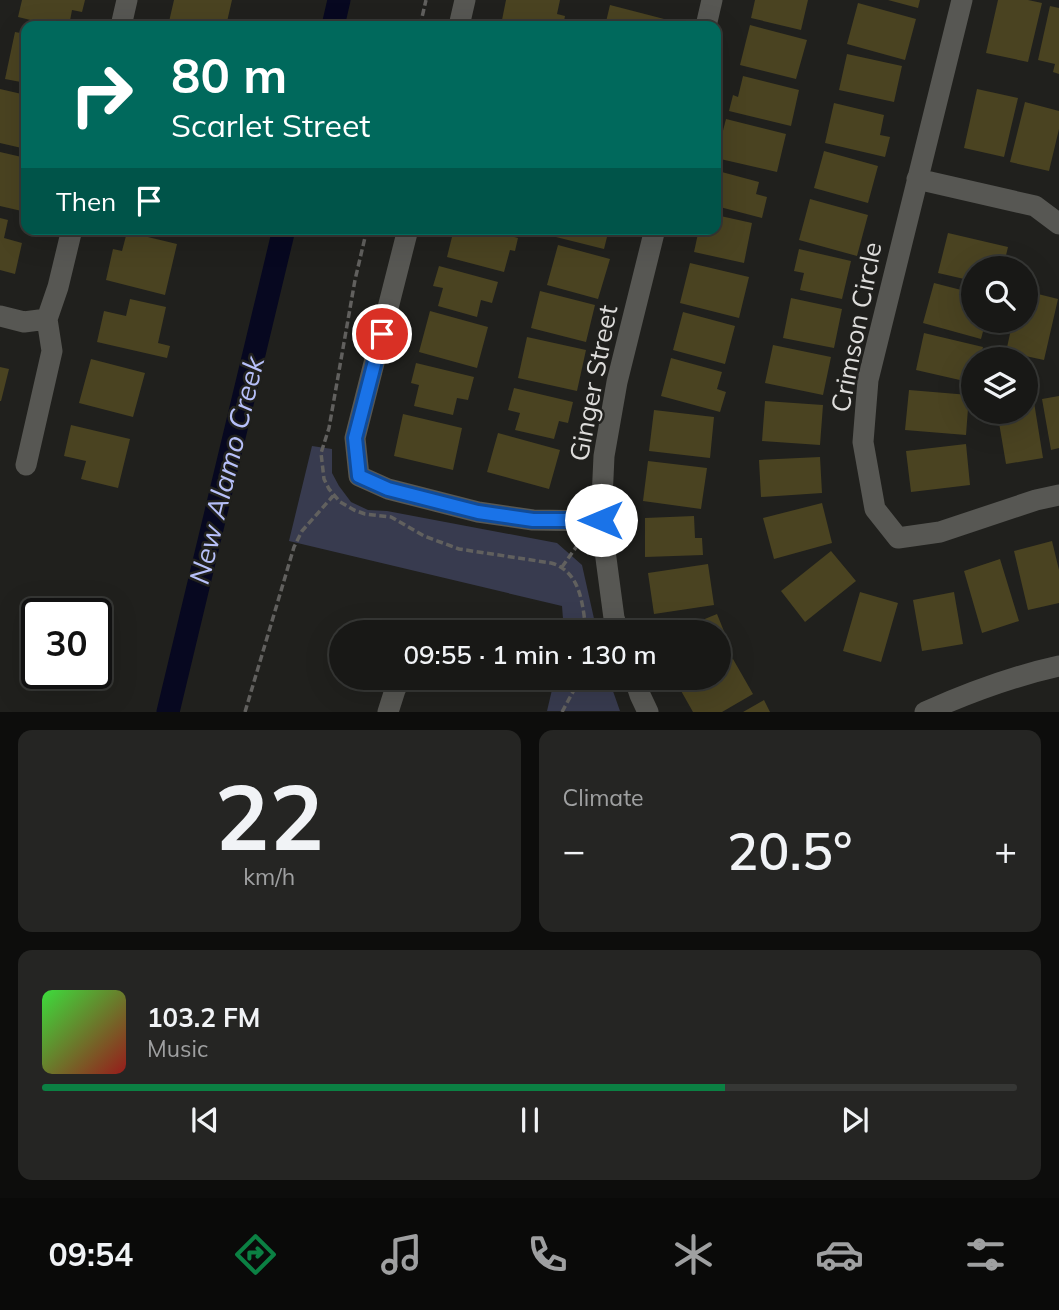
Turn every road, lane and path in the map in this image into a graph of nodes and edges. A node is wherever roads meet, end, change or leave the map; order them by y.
1 (127, 0) edge
2 (426, 0) edge
3 (466, 0) edge
4 (712, 0) edge
5 (962, 0) edge
6 (122, 21) edge
7 (421, 21) edge
8 (460, 21) edge
9 (707, 21) edge
10 (917, 178) junction
11 (1059, 224) edge
12 (71, 235) edge
13 (366, 235) edge
14 (406, 235) edge
15 (654, 235) edge
16 (0, 316) edge
17 (47, 319) junction
18 (329, 428) dead end
19 (26, 465) dead end
20 (1059, 495) edge
21 (333, 496) dead end
22 (391, 517) dead end
23 (601, 520) junction
24 (579, 543) dead end
25 (562, 567) junction
26 (591, 595) dead end
27 (581, 597) junction
28 (584, 620) edge
29 (615, 620) edge
30 (1059, 666) edge
31 (396, 690) edge
32 (573, 690) edge
33 (638, 690) edge
34 (245, 712) edge
35 (387, 712) edge
36 (562, 712) edge
37 (648, 712) edge
38 (925, 712) edge

1 - 6 street
2 - 7 path
3 - 8 street
4 - 9 street
5 - 10 street, Crimson Circle
10 - 11 street
10 - 20 street, Crimson Circle
12 - 17 street
13 - 18 path
14 - 23 street
15 - 23 street, Ginger Street
16 - 17 street
17 - 19 street
21 - 34 path
22 - 25 path
23 - 29 street, Ginger Street
24 - 25 path
25 - 27 path
26 - 27 path
27 - 28 path
30 - 38 street
31 - 35 street
32 - 36 path
33 - 37 street

